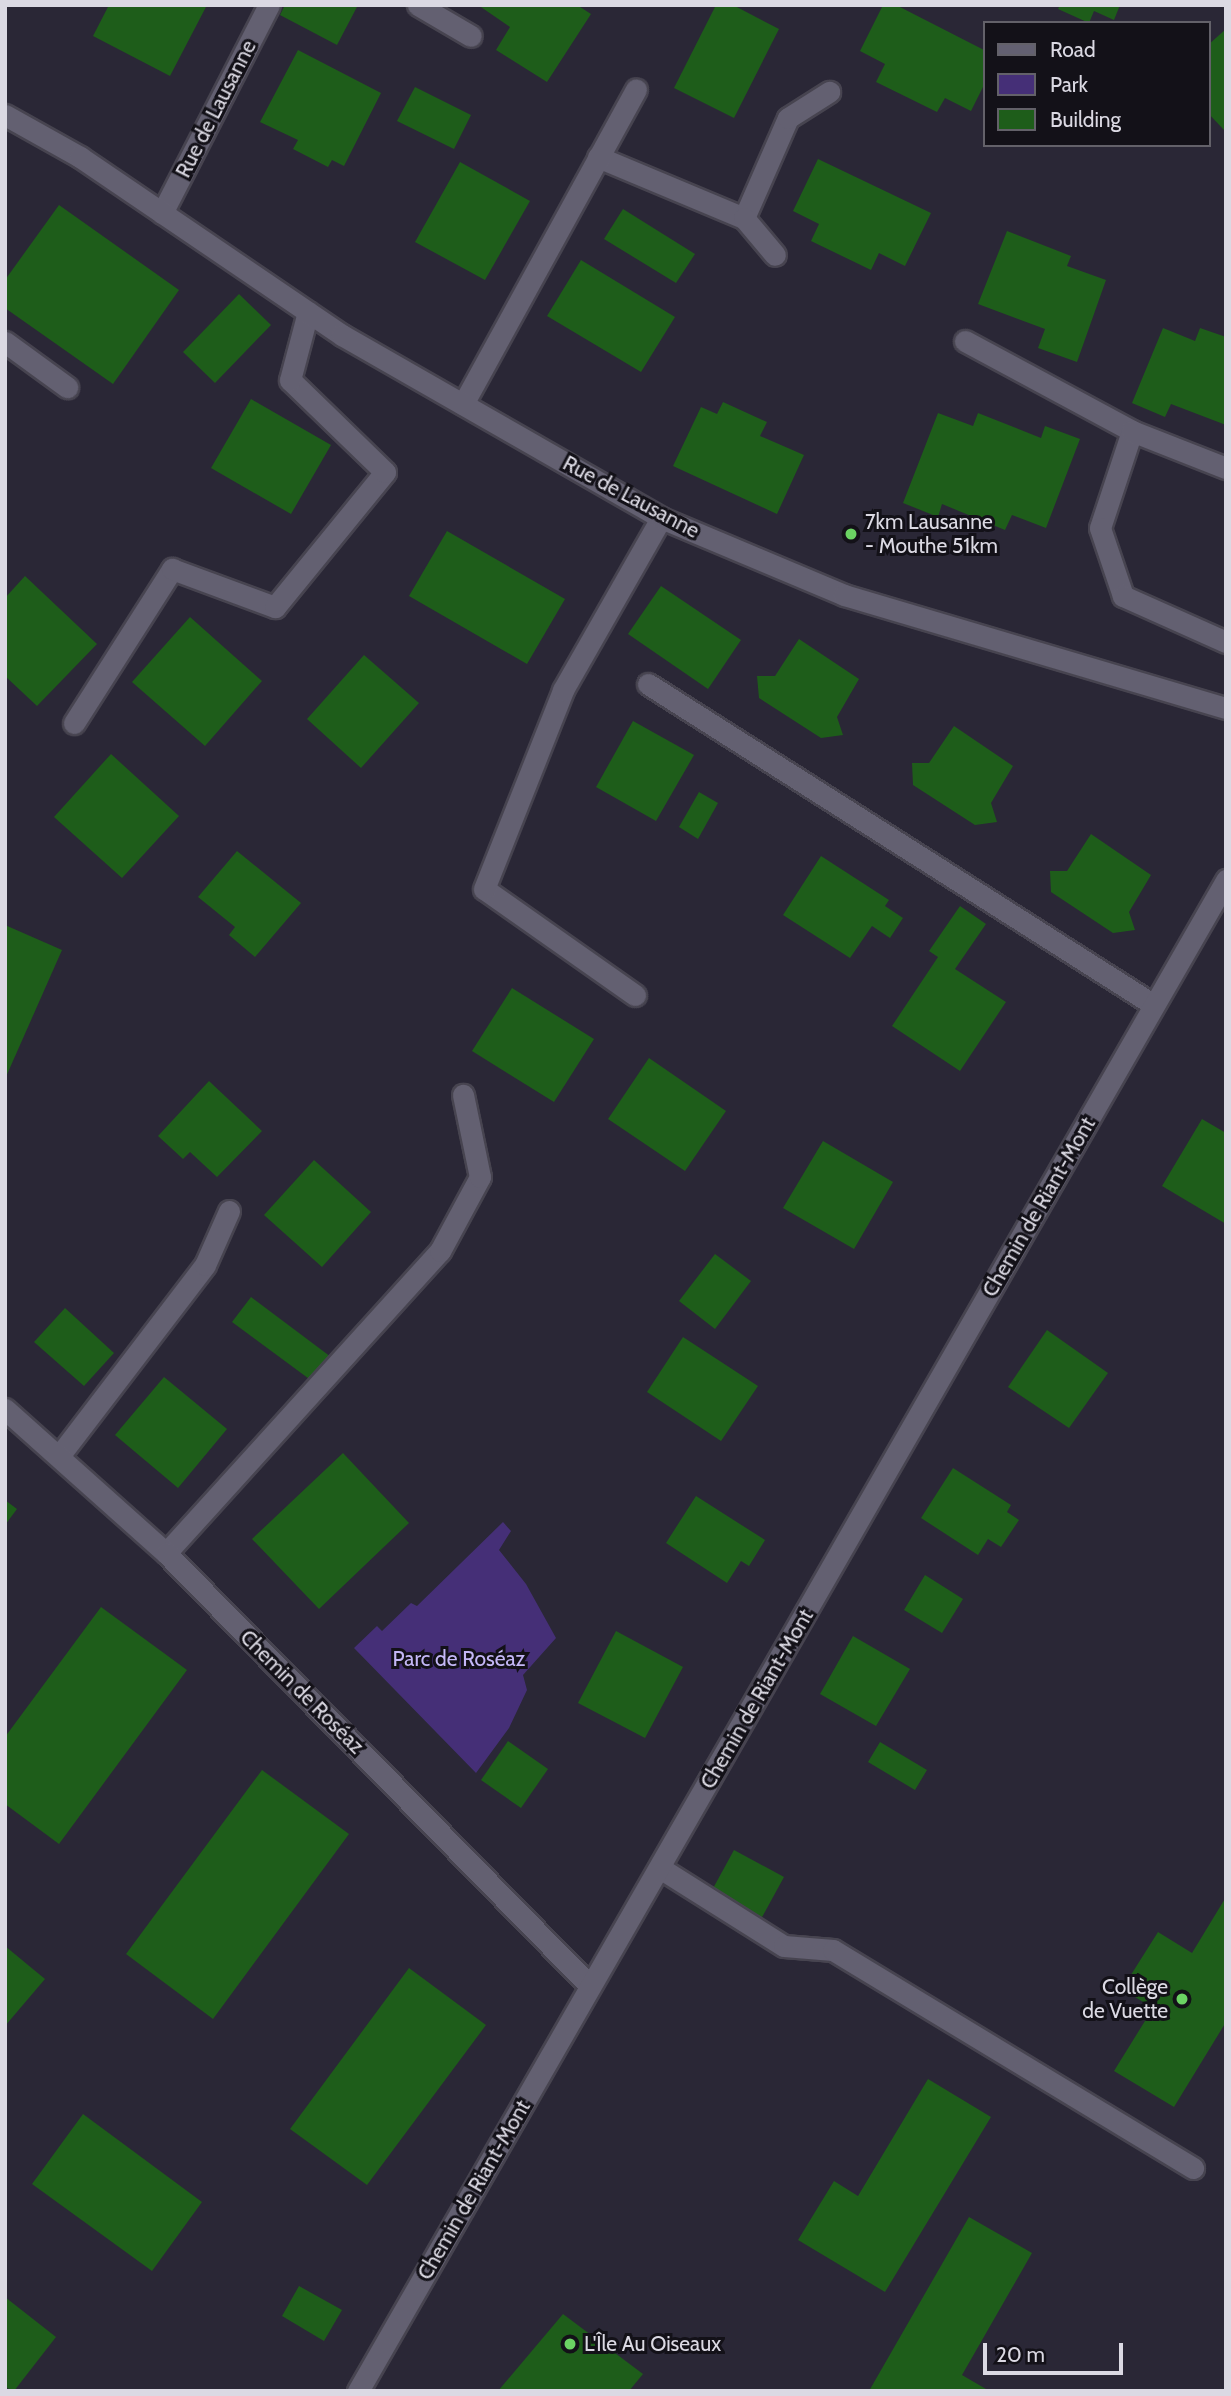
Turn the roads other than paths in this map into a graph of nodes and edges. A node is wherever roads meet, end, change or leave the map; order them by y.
1 (269, 5) edge
2 (418, 5) edge
3 (471, 36) dead end
4 (636, 89) dead end
5 (829, 92) dead end
6 (5, 115) edge
7 (598, 157) junction
8 (162, 213) junction
9 (744, 218) junction
10 (775, 255) dead end
11 (308, 312) junction
12 (965, 341) dead end
13 (5, 342) edge
14 (67, 387) dead end
15 (463, 404) junction
16 (1132, 431) junction
17 (1226, 468) edge
18 (661, 518) junction
19 (1226, 642) edge
20 (648, 684) dead end
21 (1226, 708) edge
22 (74, 723) dead end
23 (1226, 880) edge
24 (635, 995) dead end
25 (1154, 1006) junction
26 (463, 1095) dead end
27 (229, 1211) dead end
28 (5, 1409) edge
29 (59, 1456) junction
30 (166, 1553) junction
31 (660, 1868) junction
32 (589, 1985) junction
33 (1193, 2168) dead end
34 (358, 2391) edge

1 - 8 street, Rue de Lausanne
2 - 3 street
4 - 7 street
5 - 9 street
6 - 8 street, Rue de Lausanne
7 - 9 street
7 - 15 street
8 - 11 street, Rue de Lausanne
9 - 10 street
11 - 15 street, Rue de Lausanne
11 - 22 street
12 - 16 street
13 - 14 street
15 - 18 street, Rue de Lausanne
16 - 17 street
16 - 19 street
18 - 21 street, Rue de Lausanne
18 - 24 street
20 - 25 street
23 - 25 street, Chemin de Riant-Mont
25 - 31 street, Chemin de Riant-Mont
26 - 30 street
27 - 29 street
28 - 29 street, Chemin de Roséaz
29 - 30 street, Chemin de Roséaz
30 - 32 street, Chemin de Roséaz
31 - 32 street, Chemin de Riant-Mont
31 - 33 street
32 - 34 street, Chemin de Riant-Mont

